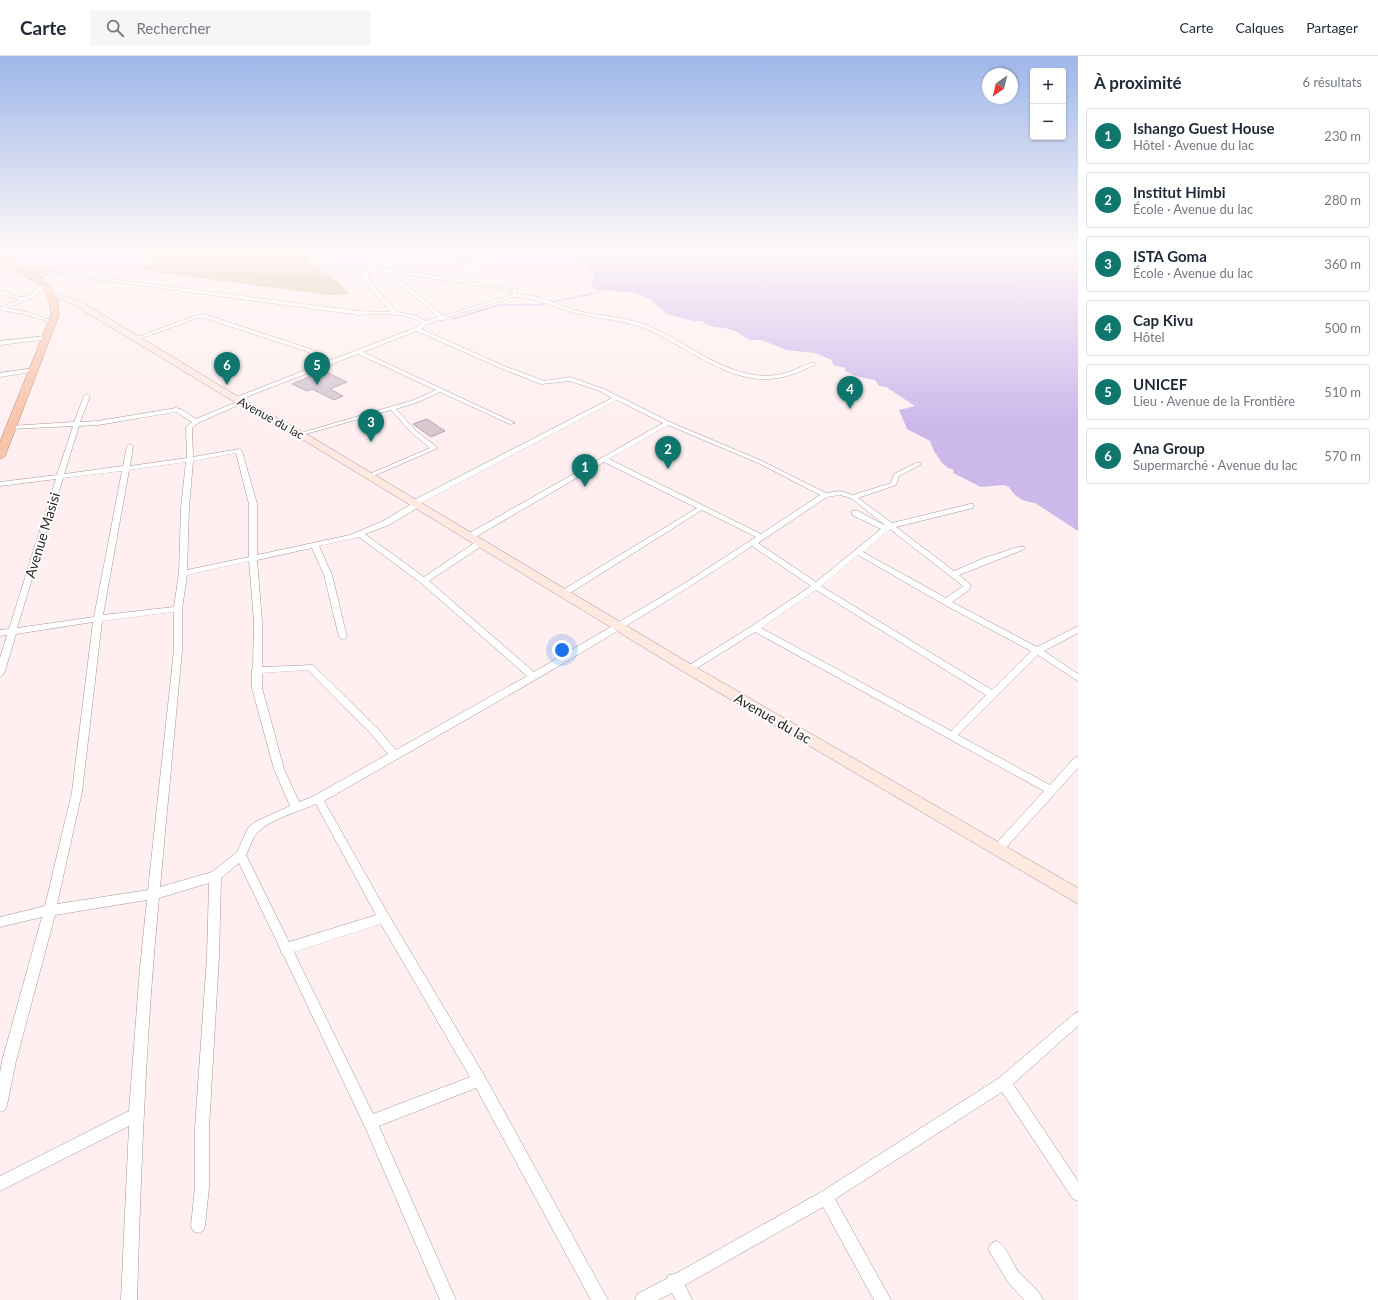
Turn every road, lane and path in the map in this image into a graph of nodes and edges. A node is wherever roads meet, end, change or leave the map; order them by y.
1 (55, 307) edge
2 (85, 307) edge
3 (314, 307) edge
4 (390, 307) edge
5 (430, 307) edge
6 (479, 307) edge
7 (564, 307) edge
8 (0, 309) edge
9 (394, 314) junction
10 (443, 319) junction
11 (54, 323) junction
12 (425, 323) junction
13 (417, 329) junction
14 (48, 338) junction
15 (135, 339) junction
16 (0, 343) edge
17 (359, 352) junction
18 (332, 363) junction
19 (813, 364) dead end
20 (35, 370) junction
21 (0, 375) edge
22 (440, 390) junction
23 (87, 396) dead end
24 (618, 397) junction
25 (238, 400) junction
26 (392, 408) junction
27 (196, 422) junction
28 (76, 423) junction
29 (512, 423) dead end
30 (668, 423) junction
31 (12, 427) junction
32 (300, 434) junction
33 (4, 439) edge
34 (130, 446) dead end
35 (0, 456) edge
36 (604, 459) junction
37 (190, 460) junction
38 (918, 464) dead end
39 (126, 468) junction
40 (369, 476) junction
41 (59, 477) junction
42 (0, 484) edge
43 (824, 495) junction
44 (853, 497) junction
45 (415, 505) junction
46 (970, 506) dead end
47 (702, 508) junction
48 (856, 513) dead end
49 (888, 527) junction
50 (360, 534) junction
51 (762, 537) junction
52 (475, 540) junction
53 (753, 543) junction
54 (314, 545) junction
55 (1021, 549) dead end
56 (858, 552) junction
57 (254, 558) junction
58 (183, 573) junction
59 (953, 574) junction
60 (424, 581) junction
61 (816, 586) junction
62 (564, 593) junction
63 (946, 602) junction
64 (178, 609) junction
65 (98, 619) junction
66 (617, 626) junction
67 (755, 628) junction
68 (1078, 629) edge
69 (11, 632) junction
70 (0, 634) edge
71 (343, 637) dead end
72 (1037, 651) junction
73 (689, 669) junction
74 (256, 670) junction
75 (0, 674) edge
76 (533, 676) junction
77 (1078, 678) edge
78 (993, 695) junction
79 (952, 735) junction
80 (395, 755) junction
81 (1078, 761) edge
82 (1051, 790) junction
83 (318, 799) junction
84 (296, 808) junction
85 (998, 849) junction
86 (242, 855) junction
87 (215, 876) junction
88 (154, 894) junction
89 (1078, 897) edge
90 (50, 910) junction
91 (384, 918) junction
92 (0, 922) edge
93 (285, 949) junction
94 (1077, 1021) edge
95 (479, 1080) junction
96 (1004, 1083) junction
97 (0, 1105) edge
98 (136, 1115) junction
99 (370, 1122) junction
100 (0, 1184) edge
101 (1078, 1194) edge
102 (826, 1197) junction
103 (198, 1226) dead end
104 (996, 1249) dead end
105 (674, 1281) junction
106 (129, 1300) edge
107 (448, 1300) edge
108 (600, 1300) edge
109 (643, 1300) edge
110 (684, 1300) edge
111 (883, 1300) edge
112 (1035, 1300) edge

1 - 11 highway
2 - 15 main road, Avenue du lac
3 - 9 street
4 - 9 street
5 - 10 street
6 - 10 street
7 - 19 street
8 - 11 street
9 - 12 street
10 - 12 street
11 - 14 highway
12 - 13 street
13 - 17 street
13 - 24 street
14 - 16 street
14 - 20 highway
15 - 18 street
15 - 25 main road, Avenue du lac
17 - 18 street
17 - 22 street
18 - 25 street
20 - 21 street
20 - 31 highway
22 - 26 street
22 - 29 street
23 - 28 street, Avenue Masisi
24 - 30 street
24 - 45 street
25 - 27 street
25 - 32 main road, Avenue du lac
26 - 32 street
26 - 40 street
27 - 28 street
27 - 37 street
28 - 31 street
28 - 41 street, Avenue Masisi
30 - 36 street
30 - 43 street
31 - 33 highway
32 - 40 main road, Avenue du lac
33 - 35 highway
34 - 39 street
36 - 47 street
36 - 52 street
37 - 39 street
37 - 57 street
37 - 58 street
38 - 44 street
39 - 41 street
39 - 65 street
40 - 45 main road, Avenue du lac
41 - 42 street
41 - 69 street, Avenue Masisi
43 - 44 street
43 - 51 street
44 - 49 street
45 - 50 street
45 - 52 main road, Avenue du lac
46 - 49 street
47 - 51 street
47 - 62 street
48 - 49 street
49 - 56 street
49 - 59 street
50 - 54 street
50 - 60 street
51 - 53 street
52 - 60 street
52 - 62 main road, Avenue du lac
53 - 61 street
53 - 66 street
54 - 57 street
54 - 71 street
55 - 59 street
56 - 61 street
56 - 63 street
57 - 58 street
57 - 74 street
58 - 64 street
59 - 63 street
60 - 76 street
61 - 67 street
61 - 78 street
62 - 66 main road, Avenue du lac
63 - 72 street
64 - 65 street
64 - 88 street
65 - 69 street
65 - 90 street
66 - 73 main road, Avenue du lac
66 - 76 street
67 - 73 street
67 - 79 street
68 - 72 street
69 - 70 street
69 - 75 street, Avenue Masisi
72 - 77 street
72 - 78 street
73 - 85 main road, Avenue du lac
74 - 80 street
74 - 84 street
76 - 80 street
78 - 79 street
79 - 82 street
80 - 83 street
81 - 82 street
82 - 85 street
83 - 84 street
83 - 91 street
84 - 86 street
85 - 89 main road, Avenue du lac
86 - 87 street
86 - 93 street
87 - 88 street
87 - 103 street
88 - 90 street
88 - 98 street
90 - 92 street
90 - 97 street
91 - 93 street
91 - 95 street
93 - 99 street
94 - 96 street
95 - 99 street
95 - 108 street
96 - 101 street
96 - 102 street
98 - 100 street
98 - 106 street
99 - 107 street
102 - 105 street
102 - 111 street
104 - 112 street
105 - 109 street
105 - 110 street

